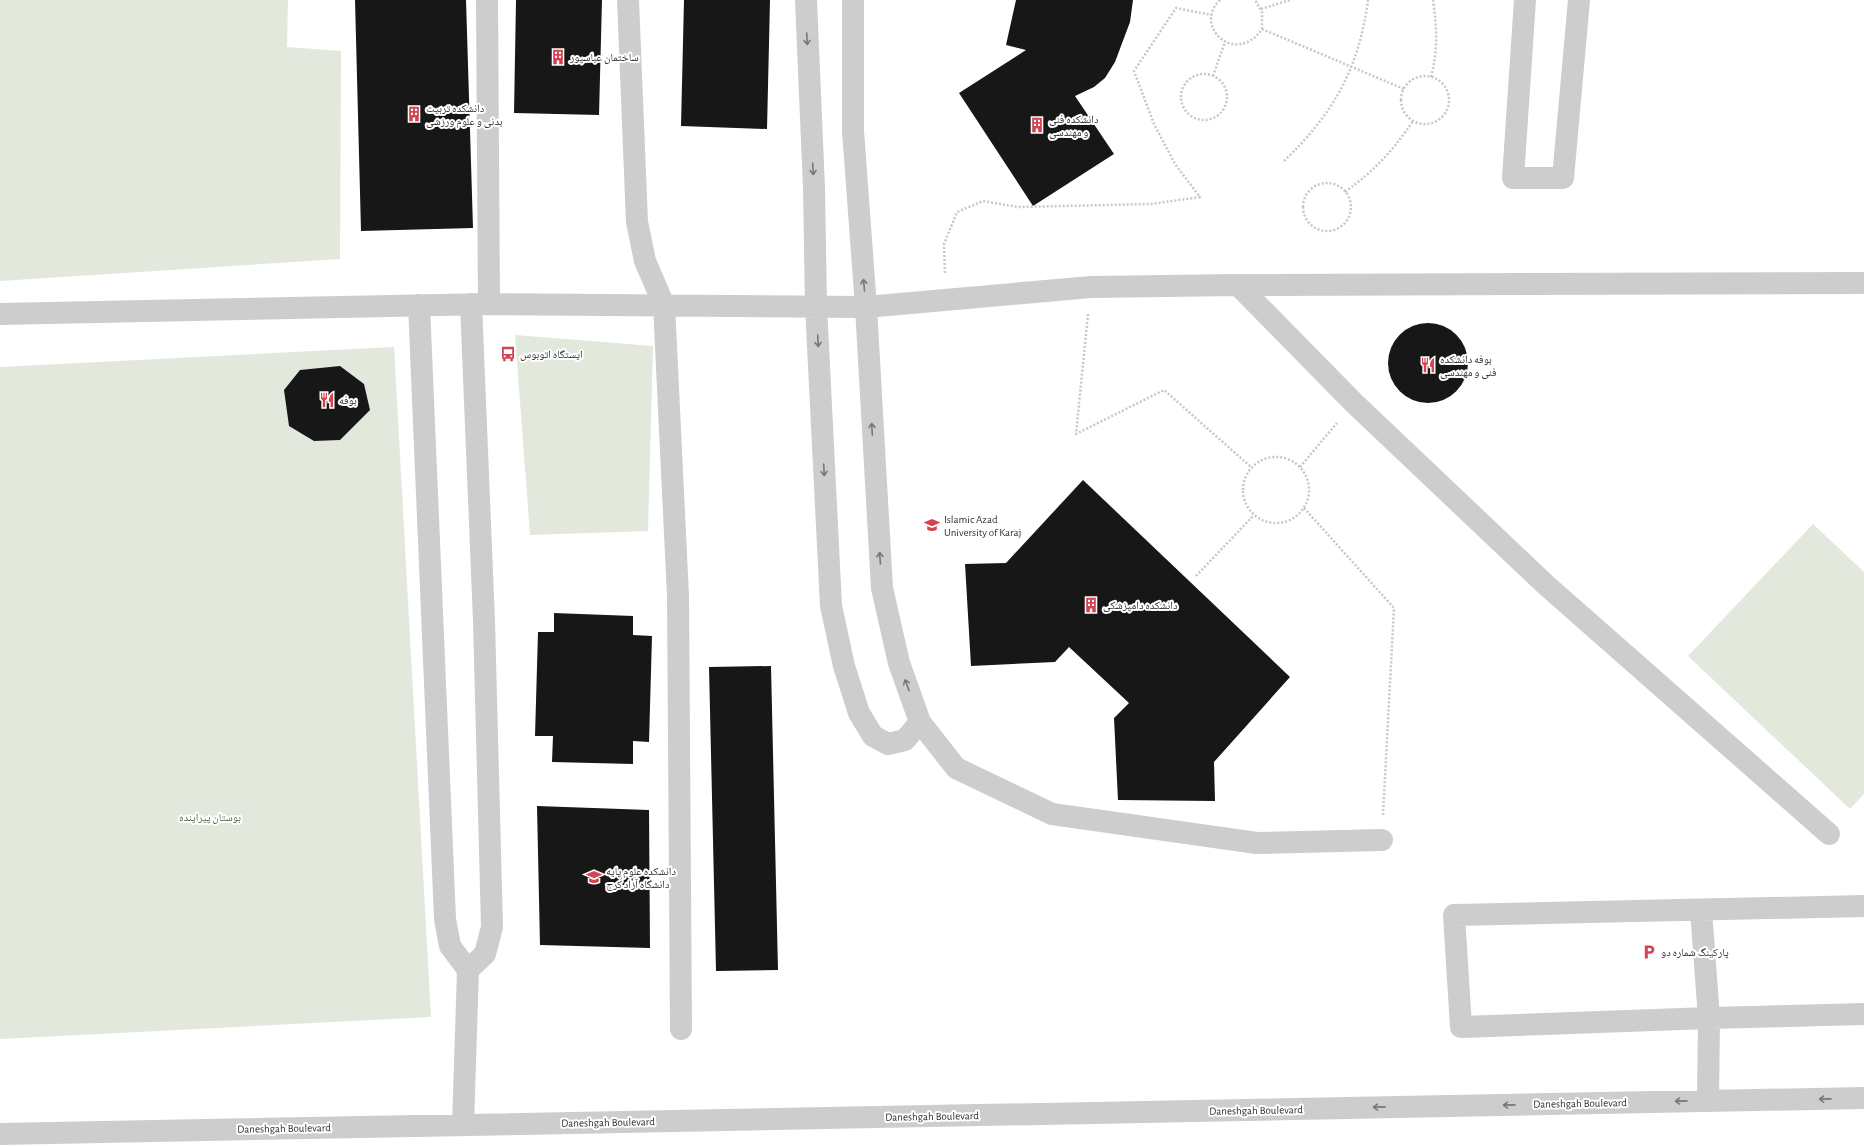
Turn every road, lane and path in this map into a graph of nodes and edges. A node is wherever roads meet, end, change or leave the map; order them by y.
1 (487, 0) edge
2 (628, 0) edge
3 (806, 0) edge
4 (853, 0) edge
5 (1220, 0) edge
6 (1255, 0) edge
7 (1290, 0) edge
8 (1368, 0) edge
9 (1432, 0) edge
10 (1525, 0) edge
11 (1579, 0) edge
12 (1262, 9) junction
13 (1212, 15) junction
14 (1262, 29) junction
15 (1225, 42) junction
16 (1352, 67) junction
17 (1213, 76) junction
18 (1431, 77) junction
19 (1404, 89) junction
20 (1413, 121) junction
21 (1284, 161) dead end
22 (1345, 192) junction
23 (1864, 283) edge
24 (1238, 285) junction
25 (1091, 287) junction
26 (945, 299) junction
27 (480, 304) junction
28 (664, 304) junction
29 (419, 305) junction
30 (816, 306) junction
31 (866, 306) junction
32 (0, 314) edge
33 (1354, 403) junction
34 (1251, 466) junction
35 (1300, 467) junction
36 (1304, 508) junction
37 (1254, 515) junction
38 (1196, 576) dead end
39 (920, 722) junction
40 (1829, 834) dead end
41 (1382, 840) joint
42 (1864, 906) edge
43 (1701, 910) junction
44 (468, 970) junction
45 (1864, 1014) edge
46 (1709, 1018) junction
47 (681, 1029) dead end
48 (1864, 1098) edge
49 (1708, 1101) junction
50 (463, 1125) junction
51 (0, 1134) edge

1 - 27 street
2 - 28 street
3 -> 30 street
31 -> 4 street
5 - 13 path
6 - 12 path
7 - 12 path
8 - 16 path
9 - 18 path
10 - 11 street
12 - 14 path
13 - 15 path
13 - 26 path
14 - 15 path
14 - 16 path
15 - 17 path
16 - 19 path
16 - 21 path
17 - 17 path
18 - 19 path
18 - 20 path
19 - 20 path
20 - 22 path
22 - 22 path
23 - 24 street
24 - 25 street
24 - 33 street
25 - 26 street
25 - 34 path
26 - 31 street
27 - 28 street
27 - 29 street
27 - 44 street
28 - 30 street
28 - 47 street
29 - 32 street
29 - 44 street
30 - 31 street
30 -> 39 street
39 -> 31 street
33 - 35 path
33 - 40 street
34 - 35 path
34 - 37 path
35 - 36 path
36 - 37 path
36 - 41 path
37 - 38 path
39 - 41 street
42 - 43 street
43 - 46 street
43 - 46 street
44 - 50 street
45 - 46 street
46 - 49 street
48 -> 49 street, Daneshgah Boulevard
49 -> 50 street, Daneshgah Boulevard
50 - 51 street, Daneshgah Boulevard

